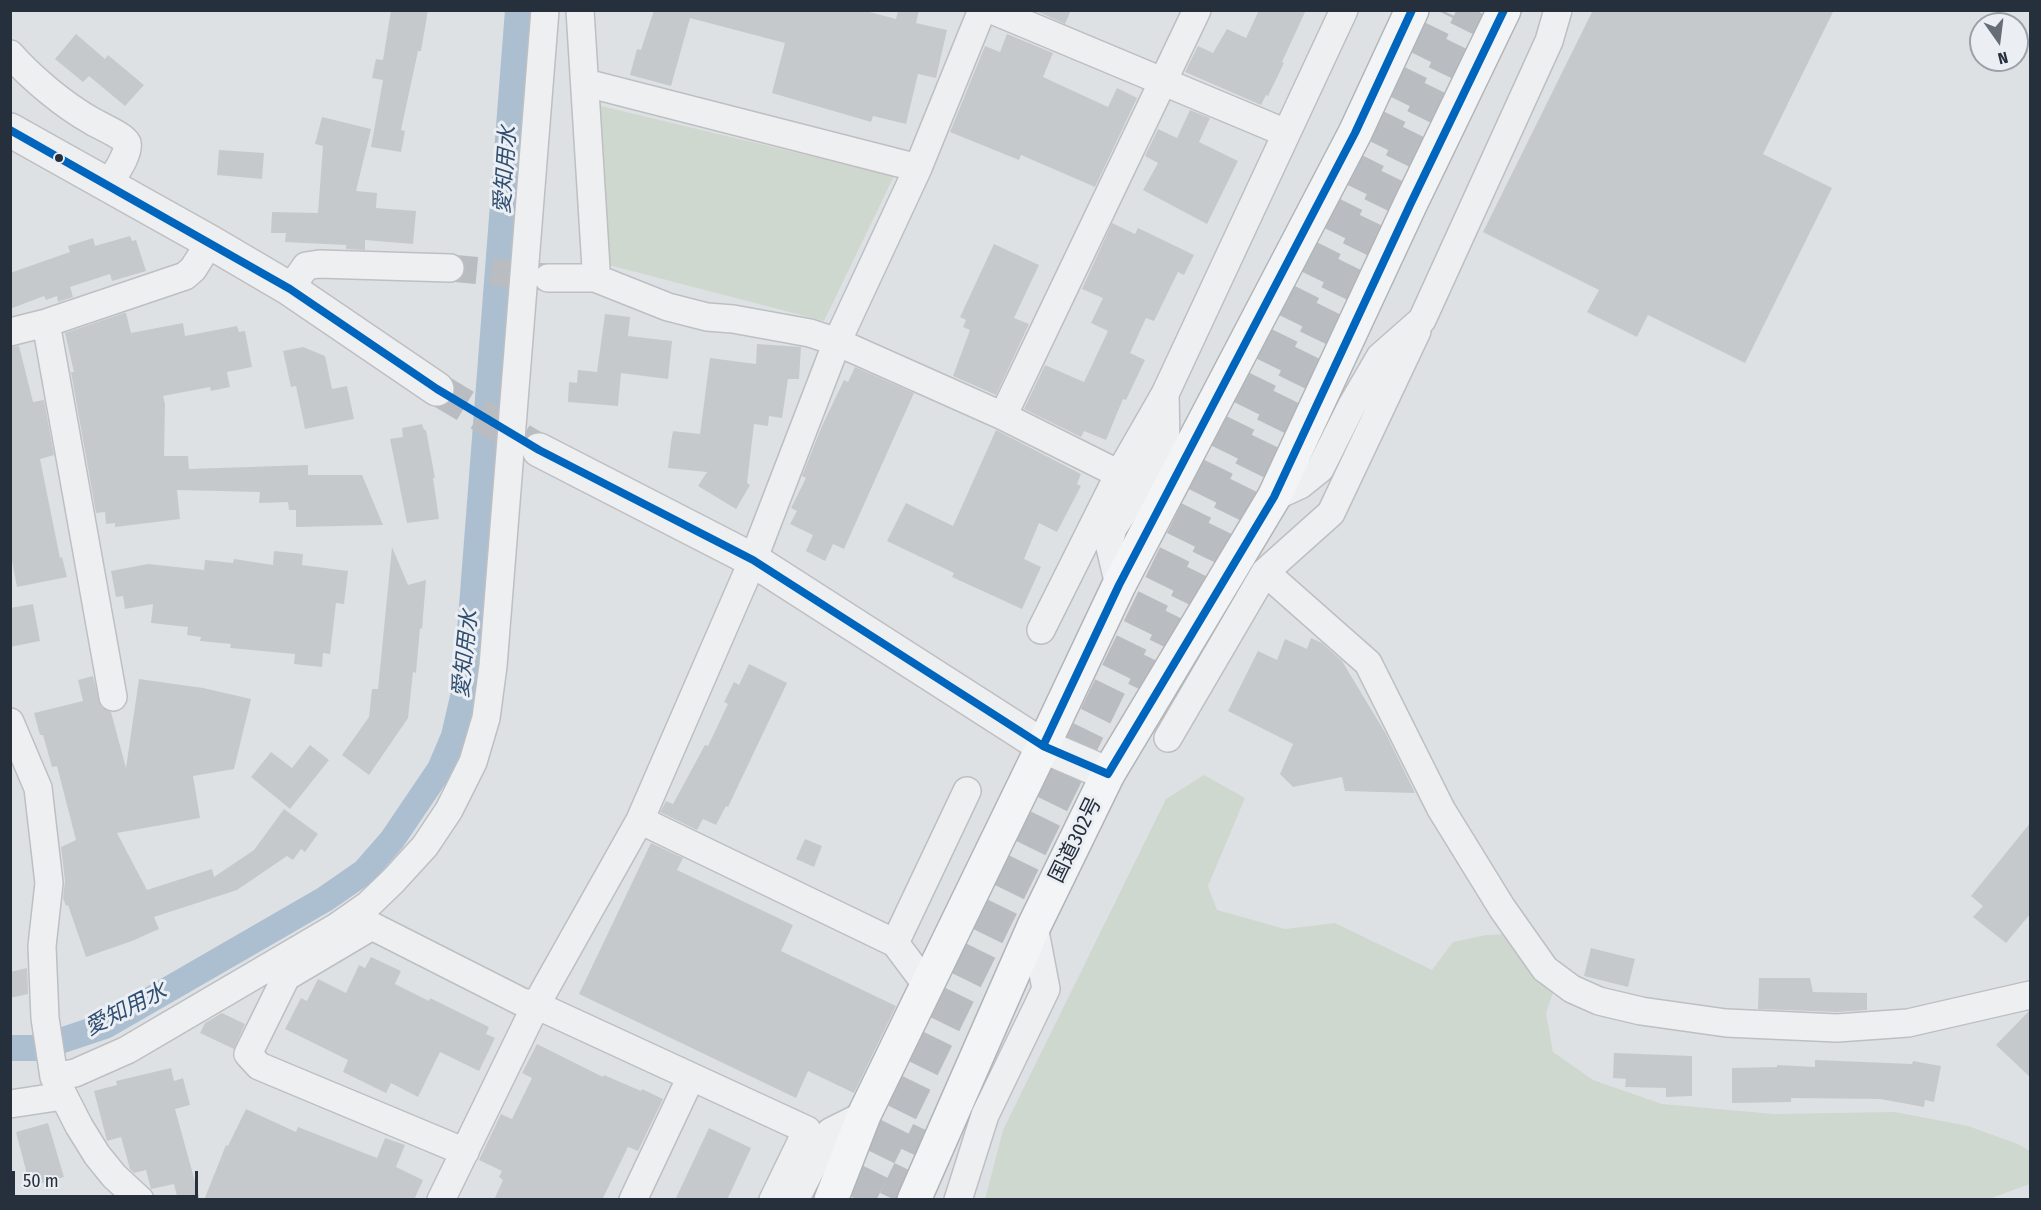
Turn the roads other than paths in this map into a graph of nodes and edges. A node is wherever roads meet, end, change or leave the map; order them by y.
1 (545, 10) edge
2 (580, 10) edge
3 (982, 10) edge
4 (992, 10) edge
5 (1197, 10) edge
6 (1344, 10) edge
7 (1412, 10) edge
8 (1504, 10) edge
9 (1558, 10) edge
10 (10, 54) edge
11 (1162, 81) junction
12 (586, 83) junction
13 (10, 130) edge
14 (1286, 134) junction
15 (918, 168) junction
16 (109, 184) junction
17 (210, 242) junction
18 (450, 268) tunnel mouth
19 (548, 278) tunnel mouth
20 (595, 278) junction
21 (290, 290) junction
22 (1422, 320) junction
23 (46, 323) junction
24 (10, 332) edge
25 (837, 342) junction
26 (437, 389) tunnel mouth
27 (1387, 391) junction
28 (1165, 394) junction
29 (1352, 405) junction
30 (1003, 416) junction
31 (539, 450) tunnel mouth
32 (1119, 474) junction
33 (1274, 497) junction
34 (753, 560) junction
35 (1265, 572) junction
36 (1119, 585) junction
37 (1041, 630) dead end
38 (113, 697) dead end
39 (10, 722) edge
40 (1168, 738) dead end
41 (1043, 746) junction
42 (1108, 774) junction
43 (967, 791) dead end
44 (640, 819) junction
45 (1034, 926) junction
46 (895, 943) junction
47 (928, 987) junction
48 (2031, 995) edge
49 (536, 1005) junction
50 (691, 1077) junction
51 (59, 1087) junction
52 (10, 1104) edge
53 (864, 1115) junction
54 (465, 1152) junction
55 (141, 1200) edge
56 (441, 1200) edge
57 (633, 1200) edge
58 (773, 1200) edge
59 (792, 1200) edge
60 (831, 1200) edge
61 (914, 1200) edge
62 (958, 1200) edge

1 - 51 street
2 - 12 street
3 - 15 street
4 - 11 street
5 - 11 street
6 - 14 street
7 - 36 highway
8 - 33 highway, 国道302号
9 - 22 street
10 - 16 street
11 - 14 street
11 - 30 street
12 - 15 street
12 - 20 street
13 - 16 street
14 - 28 street
15 - 25 street
16 - 17 street
17 - 21 street
17 - 23 street
18 - 21 street
19 - 20 street
20 - 25 street
21 - 26 street
22 - 27 street
22 - 29 street
23 - 24 street
23 - 38 street
25 - 30 street
25 - 34 street
27 - 29 street
27 - 35 street
28 - 32 street
28 - 36 street
29 - 33 street
30 - 32 street
31 - 34 street
32 - 37 street
33 - 42 highway, 国道302号
34 - 41 street
34 - 44 street
35 - 40 street
35 - 48 street
36 - 41 highway
39 - 51 street
41 - 42 street
41 - 47 highway
42 - 45 highway, 国道302号
43 - 46 street
44 - 46 street
44 - 49 street
45 - 61 highway, 国道302号
45 - 62 street
46 - 47 street
47 - 53 highway
49 - 50 street
49 - 54 street
49 - 54 street
50 - 57 street
50 - 58 street
51 - 52 street
51 - 55 street
53 - 59 street
53 - 60 highway
54 - 56 street

